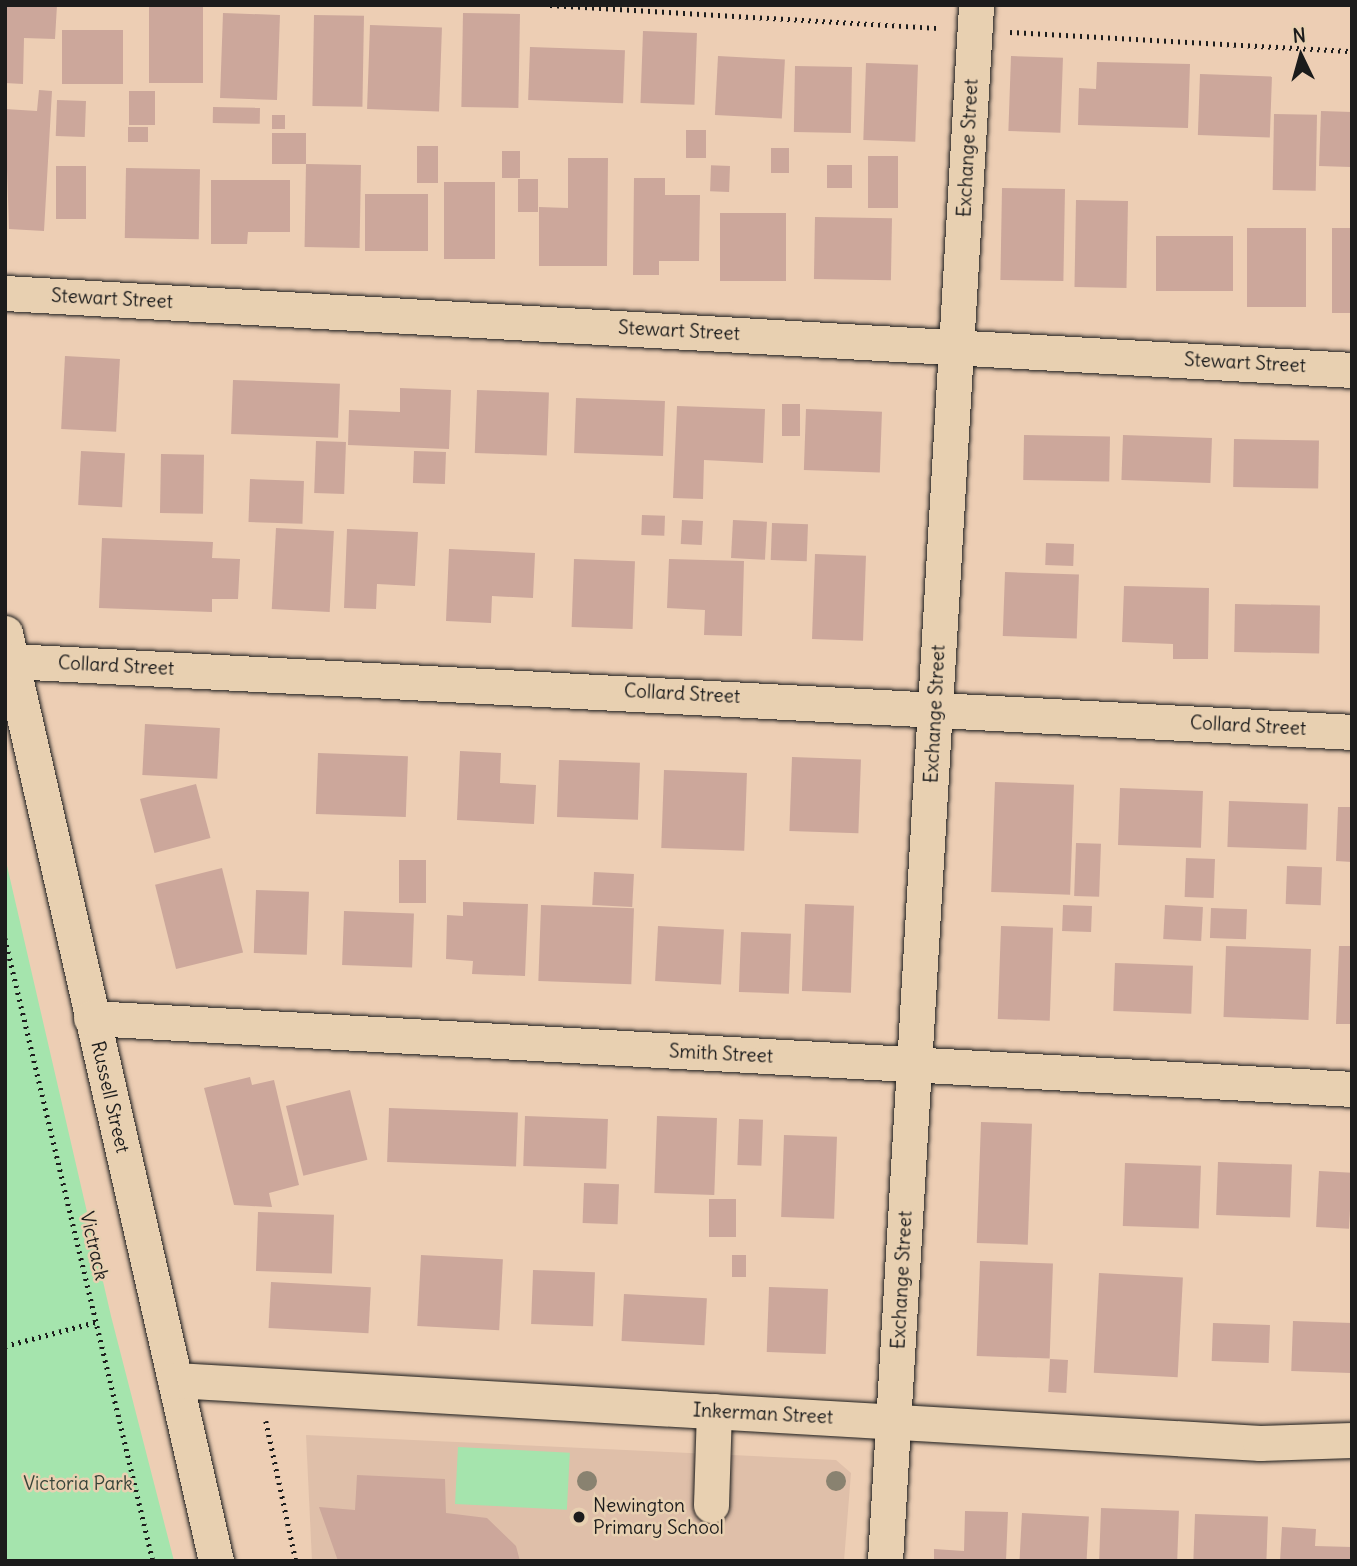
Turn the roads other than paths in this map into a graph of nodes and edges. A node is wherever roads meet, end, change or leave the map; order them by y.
1 (976, 18) edge
2 (5, 293) edge
3 (956, 346) junction
4 (1352, 370) edge
5 (9, 647) edge
6 (935, 707) junction
7 (1352, 732) edge
8 (91, 1018) junction
9 (914, 1065) junction
10 (1352, 1089) edge
11 (175, 1380) junction
12 (714, 1411) junction
13 (894, 1422) junction
14 (1352, 1440) edge
15 (710, 1505) dead end
16 (216, 1561) edge
17 (886, 1561) edge

1 - 3 street, Exchange Street
2 - 3 street, Stewart Street
3 - 4 street, Stewart Street
3 - 6 street, Exchange Street
5 - 6 street, Collard Street
5 - 8 street, Russell Street
6 - 7 street, Collard Street
6 - 9 street, Exchange Street
8 - 9 street, Smith Street
8 - 11 street, Russell Street
9 - 10 street, Smith Street
9 - 13 street, Exchange Street
11 - 12 street, Inkerman Street
11 - 16 street, Russell Street
12 - 13 street, Inkerman Street
12 - 15 street
13 - 14 street, Inkerman Street
13 - 17 street, Exchange Street

